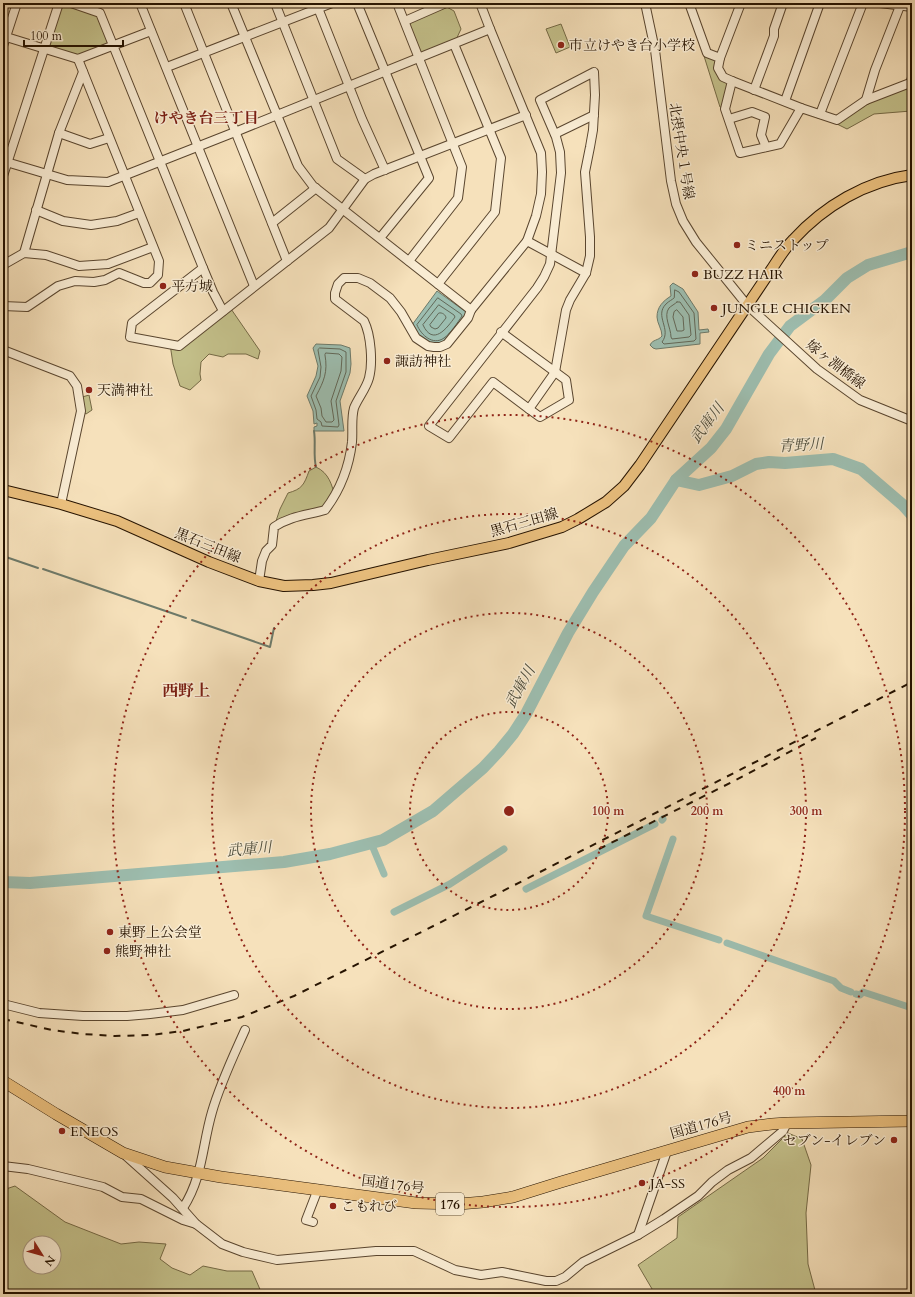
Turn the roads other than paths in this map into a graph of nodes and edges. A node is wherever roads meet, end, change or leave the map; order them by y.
1 (17, 3) edge
2 (59, 3) edge
3 (71, 3) edge
4 (140, 3) edge
5 (184, 3) edge
6 (231, 3) edge
7 (275, 3) edge
8 (332, 3) edge
9 (357, 3) edge
10 (397, 3) edge
11 (446, 3) edge
12 (480, 3) edge
13 (645, 3) edge
14 (689, 3) edge
15 (741, 3) edge
16 (783, 3) edge
17 (820, 3) edge
18 (863, 3) edge
19 (880, 3) edge
20 (317, 6) edge
21 (900, 6) junction
22 (912, 7) edge
23 (405, 21) junction
24 (283, 22) junction
25 (490, 29) junction
26 (152, 31) junction
27 (5, 36) edge
28 (245, 37) junction
29 (454, 44) junction
30 (3, 46) edge
31 (113, 46) junction
32 (44, 49) junction
33 (204, 53) junction
34 (419, 58) junction
35 (720, 58) junction
36 (78, 59) junction
37 (167, 67) junction
38 (385, 71) junction
39 (83, 72) junction
40 (912, 78) edge
41 (732, 81) junction
42 (349, 86) junction
43 (754, 90) junction
44 (314, 100) junction
45 (866, 100) junction
46 (785, 101) junction
47 (801, 108) junction
48 (820, 114) junction
49 (277, 115) junction
50 (526, 115) junction
51 (594, 115) junction
52 (729, 119) junction
53 (489, 129) junction
54 (235, 132) junction
55 (59, 133) junction
56 (555, 134) junction
57 (109, 138) junction
58 (453, 143) junction
59 (199, 146) junction
60 (766, 147) junction
61 (420, 156) junction
62 (5, 161) edge
63 (160, 161) junction
64 (385, 170) junction
65 (47, 173) junction
66 (124, 175) junction
67 (912, 175) edge
68 (3, 176) edge
69 (365, 179) junction
70 (316, 188) junction
71 (36, 210) junction
72 (344, 210) junction
73 (139, 213) junction
74 (272, 223) junction
75 (380, 238) junction
76 (527, 241) junction
77 (153, 247) junction
78 (24, 253) junction
79 (552, 255) junction
80 (287, 261) junction
81 (409, 261) junction
82 (3, 265) edge
83 (203, 268) junction
84 (586, 273) junction
85 (438, 284) junction
86 (254, 286) junction
87 (3, 306) edge
88 (751, 309) junction
89 (471, 310) junction
90 (223, 311) junction
91 (501, 332) junction
92 (3, 350) edge
93 (555, 372) junction
94 (529, 409) junction
95 (912, 421) edge
96 (3, 490) edge
97 (61, 504) junction
98 (259, 580) junction
99 (234, 995) dead end
100 (3, 1004) edge
101 (245, 1030) dead end
102 (3, 1081) edge
103 (912, 1121) edge
104 (787, 1123) junction
105 (667, 1151) junction
106 (123, 1153) junction
107 (3, 1166) edge
108 (199, 1173) junction
109 (318, 1189) junction
110 (183, 1208) junction
111 (313, 1222) dead end
112 (196, 1224) junction
113 (638, 1235) junction

1 - 27 street
2 - 32 street
3 - 31 street
4 - 26 street
5 - 33 street
6 - 28 street
7 - 24 street
8 - 20 street
9 - 38 street
10 - 23 street
11 - 23 street
12 - 25 street
13 - 88 street, 北摂中央１号線
14 - 35 street
15 - 35 street
16 - 43 street
17 - 46 street
18 - 48 street
19 - 21 street
20 - 24 street
20 - 42 street
21 - 22 street
21 - 45 street
23 - 34 street
24 - 28 street
24 - 44 street
25 - 29 street
25 - 50 street
26 - 31 street
26 - 37 street
27 - 30 street
27 - 32 street
28 - 33 street
28 - 49 street
29 - 34 street
29 - 53 street
31 - 36 street
31 - 63 street
32 - 36 street
32 - 62 street
33 - 37 street
33 - 54 street
34 - 38 street
34 - 58 street
35 - 41 street
36 - 39 street
37 - 59 street
38 - 42 street
38 - 61 street
39 - 55 street
39 - 57 street
40 - 45 street
41 - 43 street
41 - 52 street
42 - 44 street
42 - 64 street
43 - 46 street
44 - 49 street
44 - 69 street
45 - 48 street
46 - 47 street
47 - 48 street
47 - 60 street
49 - 54 street
49 - 70 street
50 - 53 street
50 - 76 street
51 - 56 street
51 - 56 street
51 - 84 street
52 - 60 street
52 - 60 street
53 - 58 street
53 - 85 street
54 - 59 street
54 - 74 street
55 - 57 street
55 - 65 street
56 - 79 street
57 - 66 street
58 - 61 street
58 - 81 street
59 - 63 street
59 - 86 street
61 - 64 street
61 - 75 street
62 - 65 street
62 - 68 street
63 - 66 street
63 - 83 street
64 - 69 street
65 - 66 street
65 - 71 street
66 - 73 street
67 - 88 main road, 黒石三田線
69 - 72 street
70 - 72 street
70 - 74 street
71 - 73 street
71 - 78 street
72 - 75 street
72 - 80 street
73 - 77 street
74 - 80 street
75 - 81 street
76 - 79 street
76 - 89 street
77 - 78 street
77 - 87 street
78 - 82 street
79 - 84 street
79 - 91 street
80 - 86 street
81 - 85 street
83 - 90 street
83 - 90 street
84 - 93 street
85 - 89 street
86 - 90 street
88 - 95 street, 嫁ヶ淵橋線
88 - 98 main road, 黒石三田線
89 - 98 street
91 - 93 street
91 - 94 street
92 - 97 street
93 - 94 street
93 - 94 street
96 - 97 main road, 黒石三田線
97 - 98 main road, 黒石三田線
99 - 100 street
101 - 108 street
102 - 106 highway, 国道176号 / 176
103 - 104 highway, 国道176号 / 176
104 - 105 highway, 国道176号 / 176
104 - 113 street
105 - 109 highway, 国道176号 / 176
105 - 113 street
106 - 108 highway, 国道176号 / 176
106 - 110 street
107 - 112 street
108 - 109 highway, 国道176号 / 176
108 - 110 street
109 - 111 street
110 - 112 street
112 - 113 street

